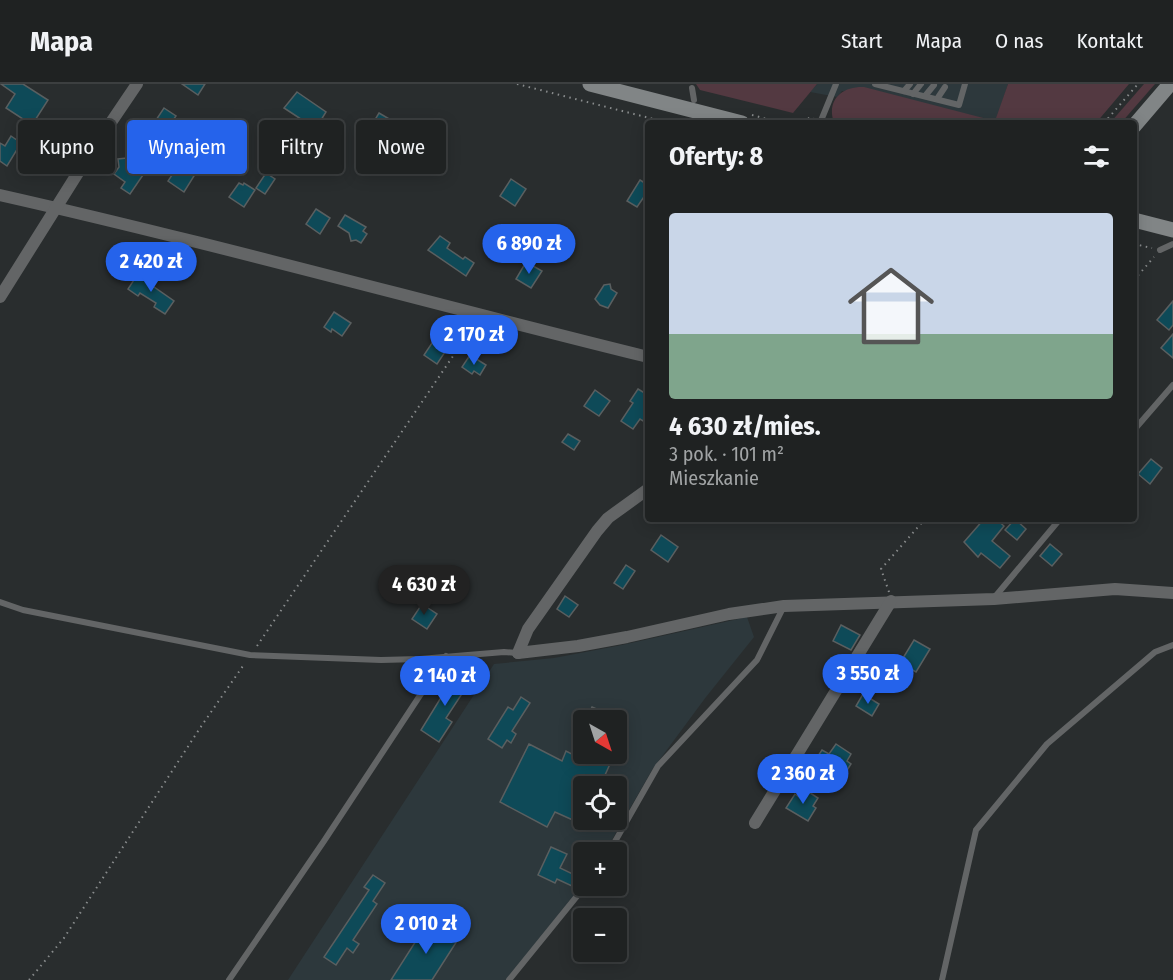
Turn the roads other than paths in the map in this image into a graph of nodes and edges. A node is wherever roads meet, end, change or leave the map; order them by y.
1 (137, 84) edge
2 (590, 84) edge
3 (836, 84) edge
4 (875, 84) edge
5 (910, 84) edge
6 (921, 84) edge
7 (965, 84) edge
8 (1170, 84) edge
9 (934, 85) edge
10 (945, 87) dead end
11 (692, 88) dead end
12 (904, 91) junction
13 (913, 94) junction
14 (925, 96) junction
15 (936, 99) junction
16 (693, 109) junction
17 (732, 120) edge
18 (821, 120) edge
19 (1137, 122) edge
20 (0, 195) edge
21 (57, 208) junction
22 (1137, 221) edge
23 (1173, 230) edge
24 (1173, 244) edge
25 (1160, 250) road end
26 (0, 297) edge
27 (645, 356) edge
28 (1173, 385) edge
29 (1137, 427) edge
30 (645, 491) edge
31 (1057, 522) edge
32 (1173, 593) edge
33 (994, 598) junction
34 (891, 601) junction
35 (0, 602) edge
36 (784, 606) junction
37 (1173, 645) edge
38 (518, 653) junction
39 (446, 656) junction
40 (755, 823) dead end
41 (615, 842) edge
42 (577, 896) edge
43 (229, 980) edge
44 (509, 980) edge
45 (942, 980) edge

1 - 21 street
2 - 16 main road
3 - 18 lane
4 - 12 lane
5 - 12 lane
6 - 13 lane
7 - 15 lane
8 - 19 main road
9 - 14 lane
10 - 15 lane
11 - 16 lane
12 - 13 lane
13 - 14 lane
14 - 15 lane
16 - 17 main road
20 - 21 street
21 - 26 street
21 - 27 street
22 - 23 main road
24 - 25 lane
28 - 29 lane
30 - 38 street
31 - 33 lane
32 - 33 street
33 - 34 street
34 - 36 street
34 - 40 street
35 - 39 lane
36 - 38 street
36 - 41 lane
37 - 45 lane
38 - 39 lane
39 - 43 lane
42 - 44 lane

